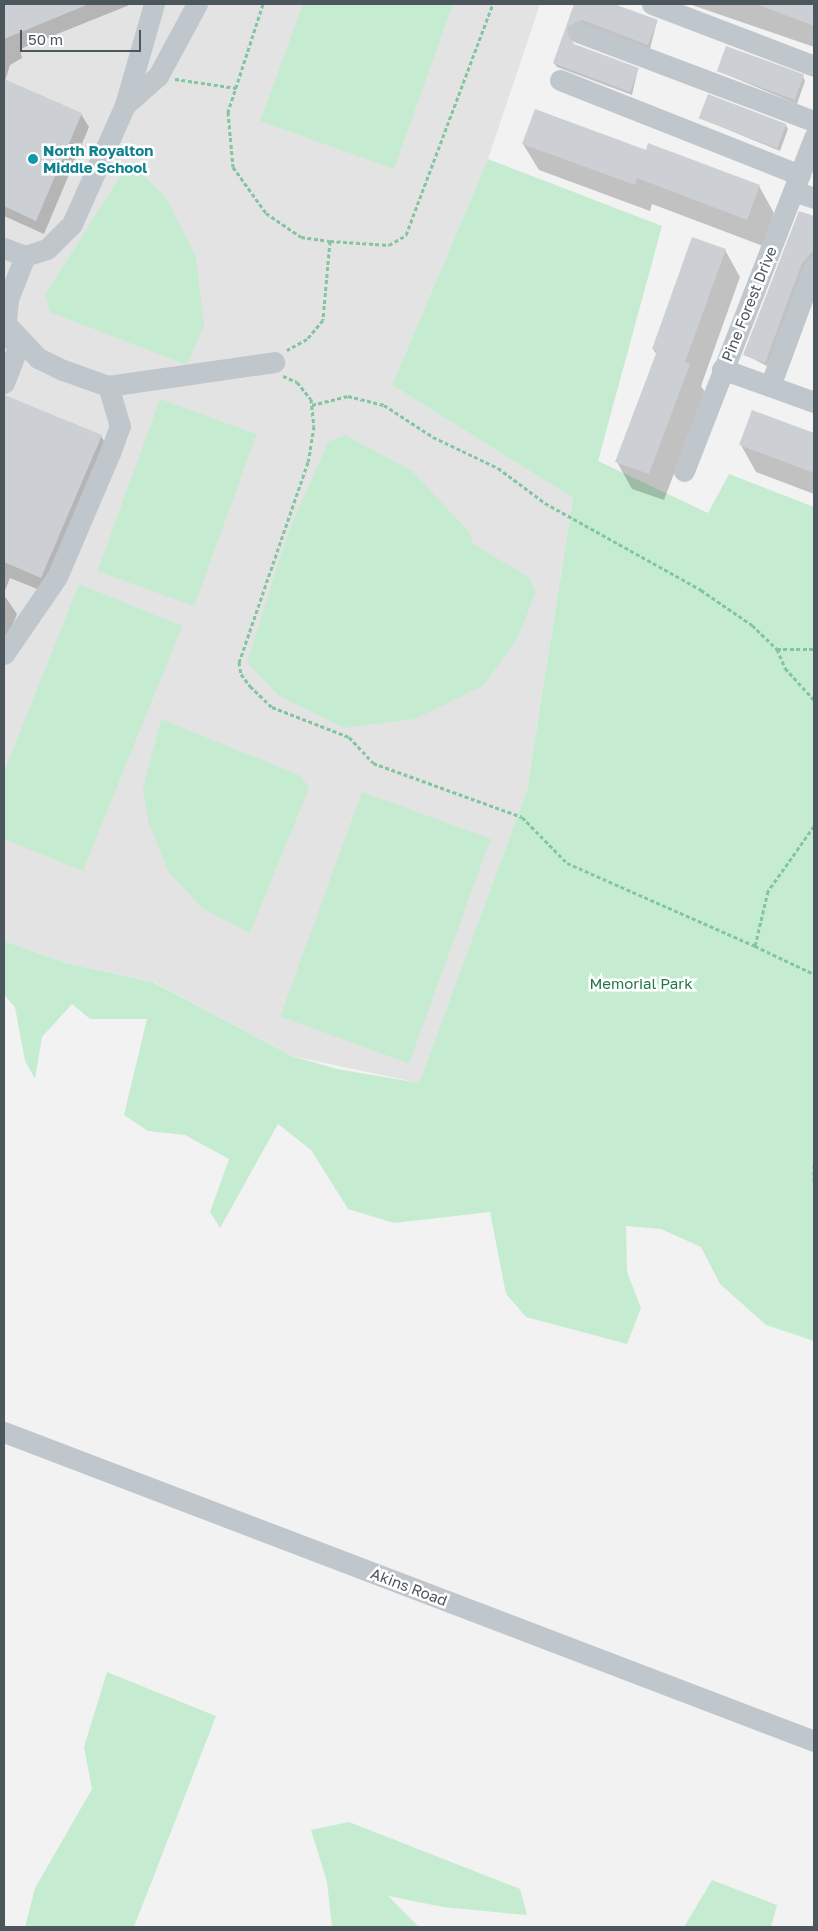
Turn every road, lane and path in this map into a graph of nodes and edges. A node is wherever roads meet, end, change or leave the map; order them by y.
1 (154, 4) edge
2 (197, 4) edge
3 (263, 4) edge
4 (493, 4) edge
5 (652, 4) edge
6 (578, 32) dead end
7 (814, 66) edge
8 (174, 79) dead end
9 (560, 80) dead end
10 (236, 88) junction
11 (125, 106) junction
12 (814, 121) edge
13 (814, 137) edge
14 (797, 183) junction
15 (814, 198) edge
16 (330, 241) junction
17 (4, 248) edge
18 (24, 256) junction
19 (814, 267) edge
20 (8, 288) edge
21 (12, 339) edge
22 (274, 362) junction
23 (722, 369) junction
24 (4, 383) edge
25 (108, 386) junction
26 (770, 386) junction
27 (814, 402) edge
28 (312, 405) junction
29 (684, 471) dead end
30 (814, 649) edge
31 (777, 650) junction
32 (4, 654) edge
33 (814, 700) edge
34 (814, 826) edge
35 (755, 946) junction
36 (814, 974) edge
37 (814, 1165) edge
38 (814, 1181) edge
39 (4, 1432) edge
40 (814, 1741) edge

1 - 11 street
2 - 11 street
3 - 10 path
4 - 16 path
5 - 7 street
6 - 12 street
8 - 10 path
9 - 14 street
10 - 16 path
11 - 18 street
13 - 14 street, Pine Forest Drive
14 - 15 street
14 - 23 street, Pine Forest Drive
16 - 22 path
17 - 18 street
18 - 20 street
19 - 26 street
20 - 21 street
21 - 24 street
21 - 25 street
22 - 25 street
22 - 28 path
23 - 26 street
23 - 29 street, Pine Forest Drive
25 - 32 street
26 - 27 street
28 - 31 path
28 - 35 path
30 - 31 path
31 - 33 path
34 - 35 path
35 - 36 path
37 - 38 path
39 - 40 street, Akins Road

